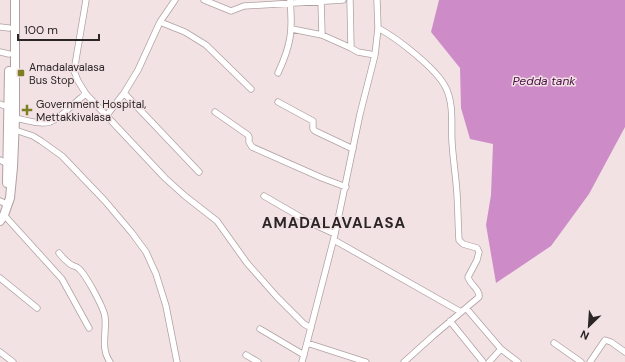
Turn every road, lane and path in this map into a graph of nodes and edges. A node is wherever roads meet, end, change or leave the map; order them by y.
1 (10, 0) edge
2 (15, 0) edge
3 (86, 0) edge
4 (175, 0) edge
5 (204, 0) edge
6 (343, 0) edge
7 (350, 0) edge
8 (377, 0) edge
9 (321, 1) edge
10 (290, 2) edge
11 (160, 22) junction
12 (0, 27) edge
13 (9, 28) junction
14 (378, 28) junction
15 (292, 29) junction
16 (322, 35) junction
17 (350, 48) junction
18 (0, 52) edge
19 (9, 54) junction
20 (375, 55) junction
21 (278, 73) dead end
22 (251, 89) dead end
23 (124, 93) junction
24 (86, 94) junction
25 (278, 102) dead end
26 (0, 104) edge
27 (8, 107) junction
28 (215, 112) dead end
29 (107, 115) junction
30 (15, 118) junction
31 (15, 130) junction
32 (353, 148) junction
33 (4, 162) edge
34 (199, 172) dead end
35 (346, 187) junction
36 (264, 196) dead end
37 (2, 202) edge
38 (1, 216) edge
39 (335, 237) junction
40 (59, 253) dead end
41 (0, 278) edge
42 (37, 308) dead end
43 (464, 310) junction
44 (450, 321) junction
45 (89, 328) dead end
46 (311, 328) junction
47 (260, 329) dead end
48 (554, 342) dead end
49 (307, 343) junction
50 (501, 349) junction
51 (0, 352) edge
52 (625, 352) edge
53 (246, 355) dead end
54 (304, 355) junction
55 (13, 362) edge
56 (110, 362) edge
57 (178, 362) edge
58 (258, 362) edge
59 (302, 362) edge
60 (366, 362) edge
61 (404, 362) edge
62 (483, 362) edge
63 (489, 362) edge
64 (518, 362) edge
65 (581, 362) edge
66 (590, 362) edge

1 - 13 main road
2 - 30 main road
3 - 24 street
4 - 11 street
5 - 10 street
6 - 9 street
7 - 17 street
8 - 14 street
9 - 10 street
9 - 16 street
10 - 15 street
11 - 22 street
11 - 23 street
12 - 13 street
13 - 19 main road
14 - 20 street
14 - 43 street
15 - 16 street
15 - 21 street
16 - 17 street
17 - 20 street
18 - 19 street
19 - 27 main road
20 - 32 street
23 - 29 street
23 - 34 street
24 - 29 street
24 - 30 street
25 - 32 street
26 - 27 street
27 - 33 main road
28 - 35 street
29 - 46 street
30 - 31 main road
31 - 38 main road
31 - 57 street
32 - 35 street
33 - 37 main road
35 - 39 street
36 - 39 street
37 - 38 main road
38 - 45 street
39 - 43 street
39 - 46 street
40 - 56 street
41 - 42 street
43 - 44 street
43 - 50 street
44 - 61 street
44 - 62 street
46 - 49 street
47 - 54 street
48 - 65 street
49 - 54 street
49 - 60 street
50 - 63 street
50 - 64 street
51 - 55 street
52 - 66 street
53 - 58 street
54 - 59 street

